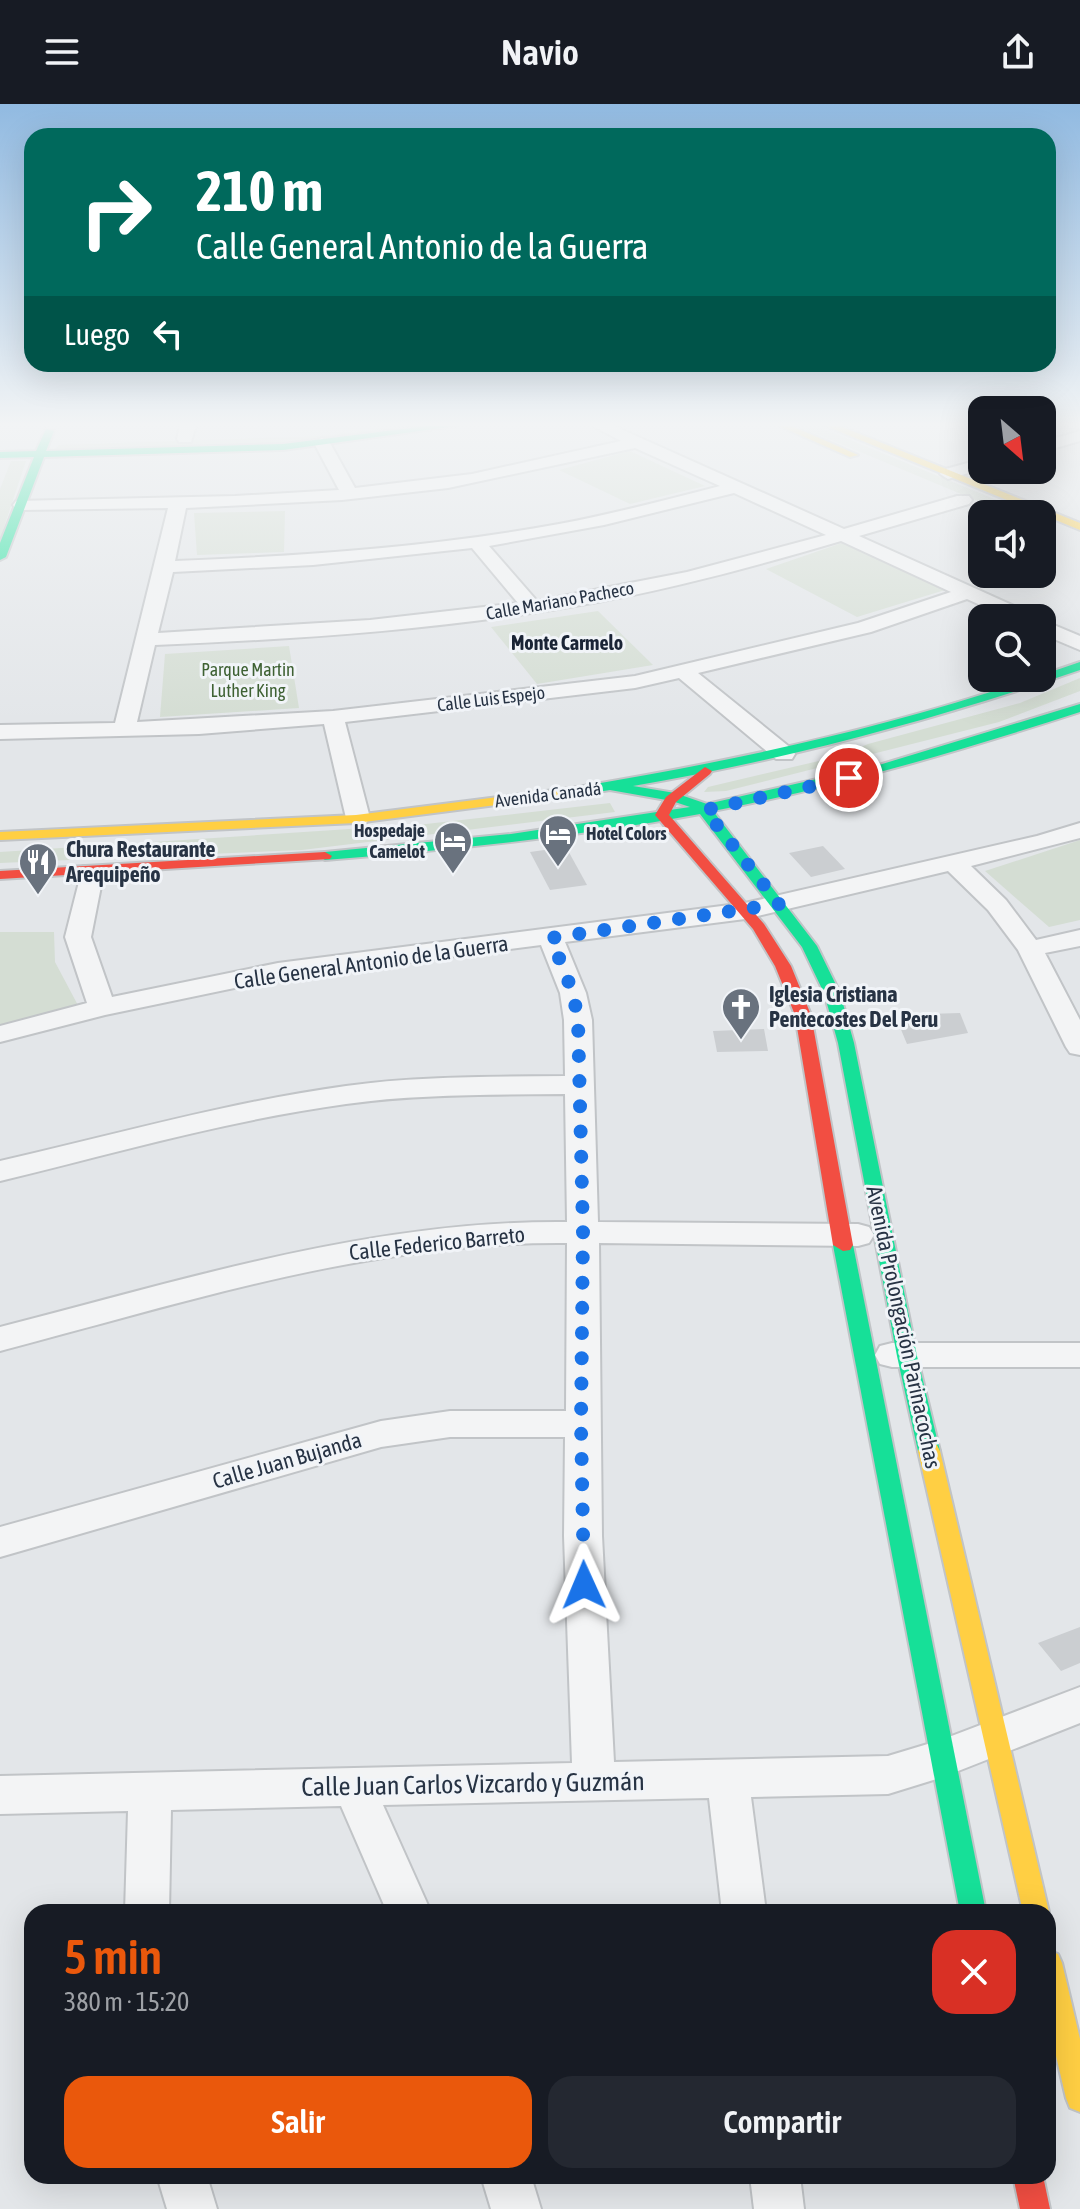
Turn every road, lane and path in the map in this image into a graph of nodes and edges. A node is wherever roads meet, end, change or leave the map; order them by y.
1 (14, 524) edge
2 (174, 524) edge
3 (575, 524) edge
4 (820, 524) edge
5 (881, 524) edge
6 (844, 535) junction
7 (476, 542) junction
8 (0, 557) edge
9 (165, 567) junction
10 (969, 592) junction
11 (995, 604) edge
12 (531, 606) junction
13 (1056, 633) edge
14 (146, 639) junction
15 (1080, 644) edge
16 (1080, 666) edge
17 (684, 672) junction
18 (1080, 708) edge
19 (333, 717) junction
20 (124, 729) junction
21 (0, 732) edge
22 (784, 754) junction
23 (705, 771) junction
24 (615, 787) junction
25 (675, 797) junction
26 (705, 810) junction
27 (358, 818) junction
28 (664, 818) junction
29 (1080, 830) edge
30 (0, 836) edge
31 (953, 863) junction
32 (92, 871) junction
33 (0, 875) edge
34 (779, 904) junction
35 (745, 911) junction
36 (551, 938) junction
37 (1080, 938) edge
38 (1030, 949) junction
39 (102, 1007) junction
40 (0, 1034) edge
41 (1080, 1047) edge
42 (577, 1085) junction
43 (0, 1171) edge
44 (583, 1232) junction
45 (843, 1235) junction
46 (884, 1235) junction
47 (0, 1339) edge
48 (862, 1354) junction
49 (1080, 1355) edge
50 (907, 1356) junction
51 (581, 1424) junction
52 (0, 1542) edge
53 (1080, 1705) edge
54 (994, 1738) junction
55 (943, 1758) junction
56 (728, 1779) junction
57 (594, 1783) junction
58 (353, 1786) junction
59 (150, 1791) junction
60 (0, 1795) edge
61 (147, 1904) edge
62 (405, 1904) edge
63 (743, 1904) edge
64 (971, 1904) edge
65 (1034, 1904) edge
66 (1056, 1997) edge
67 (1080, 2098) edge
68 (184, 2184) edge
69 (508, 2184) edge
70 (776, 2184) edge
71 (1030, 2184) edge
72 (192, 2209) edge
73 (516, 2209) edge
74 (779, 2209) edge
75 (1035, 2209) edge

1 - 8 main road
2 - 9 street
3 - 7 street
4 - 6 street
5 - 6 street, Calle Mariano Pacheco
6 - 10 street
6 - 12 street, Calle Mariano Pacheco
7 - 9 street
7 - 12 street
9 - 14 street
10 - 11 street
10 - 17 street, Calle Luis Espejo
12 - 14 street, Calle Mariano Pacheco
13 - 15 street
14 - 20 street
16 - 22 main road, Avenida Canadá
17 - 19 street, Calle Luis Espejo
17 - 22 street
18 - 26 main road, Avenida Canadá
19 - 20 street, Calle Luis Espejo
19 - 27 street
20 - 21 street, Calle Luis Espejo
22 - 23 main road, Avenida Canadá
23 - 24 main road, Avenida Canadá
23 - 25 main road
24 - 25 main road, Avenida Prolongación Parinacochas
24 - 27 main road, Avenida Canadá
25 - 26 main road, Avenida Prolongación Parinacochas
25 - 28 main road
26 - 28 main road, Avenida Canadá
26 - 34 main road, Avenida Prolongación Parinacochas
27 - 30 main road, Avenida Canadá
28 - 32 main road, Avenida Canadá
28 - 35 main road, Avenida Prolongación Parinacochas
29 - 31 street, Calle General Antonio de la Guerra
31 - 34 street, Calle General Antonio de la Guerra
31 - 38 street
32 - 33 main road, Avenida Canadá
32 - 39 street
34 - 35 street, Calle General Antonio de la Guerra
34 - 46 main road, Avenida Prolongación Parinacochas
35 - 36 street, Calle General Antonio de la Guerra
35 - 45 main road, Avenida Prolongación Parinacochas
36 - 39 street, Calle General Antonio de la Guerra
36 - 42 street
37 - 38 street
38 - 41 street
39 - 40 street, Calle General Antonio de la Guerra
42 - 43 street
42 - 44 street
44 - 45 street, Calle Federico Barreto
44 - 47 street, Calle Federico Barreto
44 - 51 street
45 - 46 street, Calle Federico Barreto
45 - 48 main road, Avenida Prolongación Parinacochas
46 - 50 main road, Avenida Prolongación Parinacochas
48 - 50 street
48 - 55 main road, Avenida Prolongación Parinacochas
49 - 50 street
50 - 54 main road, Avenida Prolongación Parinacochas
51 - 52 street, Calle Juan Bujanda
51 - 57 street
53 - 54 street, Calle Juan Carlos Vizcardo y Guzmán
54 - 55 street, Calle Juan Carlos Vizcardo y Guzmán
54 - 65 main road, Avenida Prolongación Parinacochas
55 - 56 street, Calle Juan Carlos Vizcardo y Guzmán
55 - 64 main road, Avenida Prolongación Parinacochas
56 - 57 street, Calle Juan Carlos Vizcardo y Guzmán
56 - 63 street
57 - 58 street, Calle Juan Carlos Vizcardo y Guzmán
58 - 59 street, Calle Juan Carlos Vizcardo y Guzmán
58 - 62 street
59 - 60 street, Calle Juan Carlos Vizcardo y Guzmán
59 - 61 street
66 - 67 main road
68 - 72 street
69 - 73 street
70 - 74 street
71 - 75 main road

